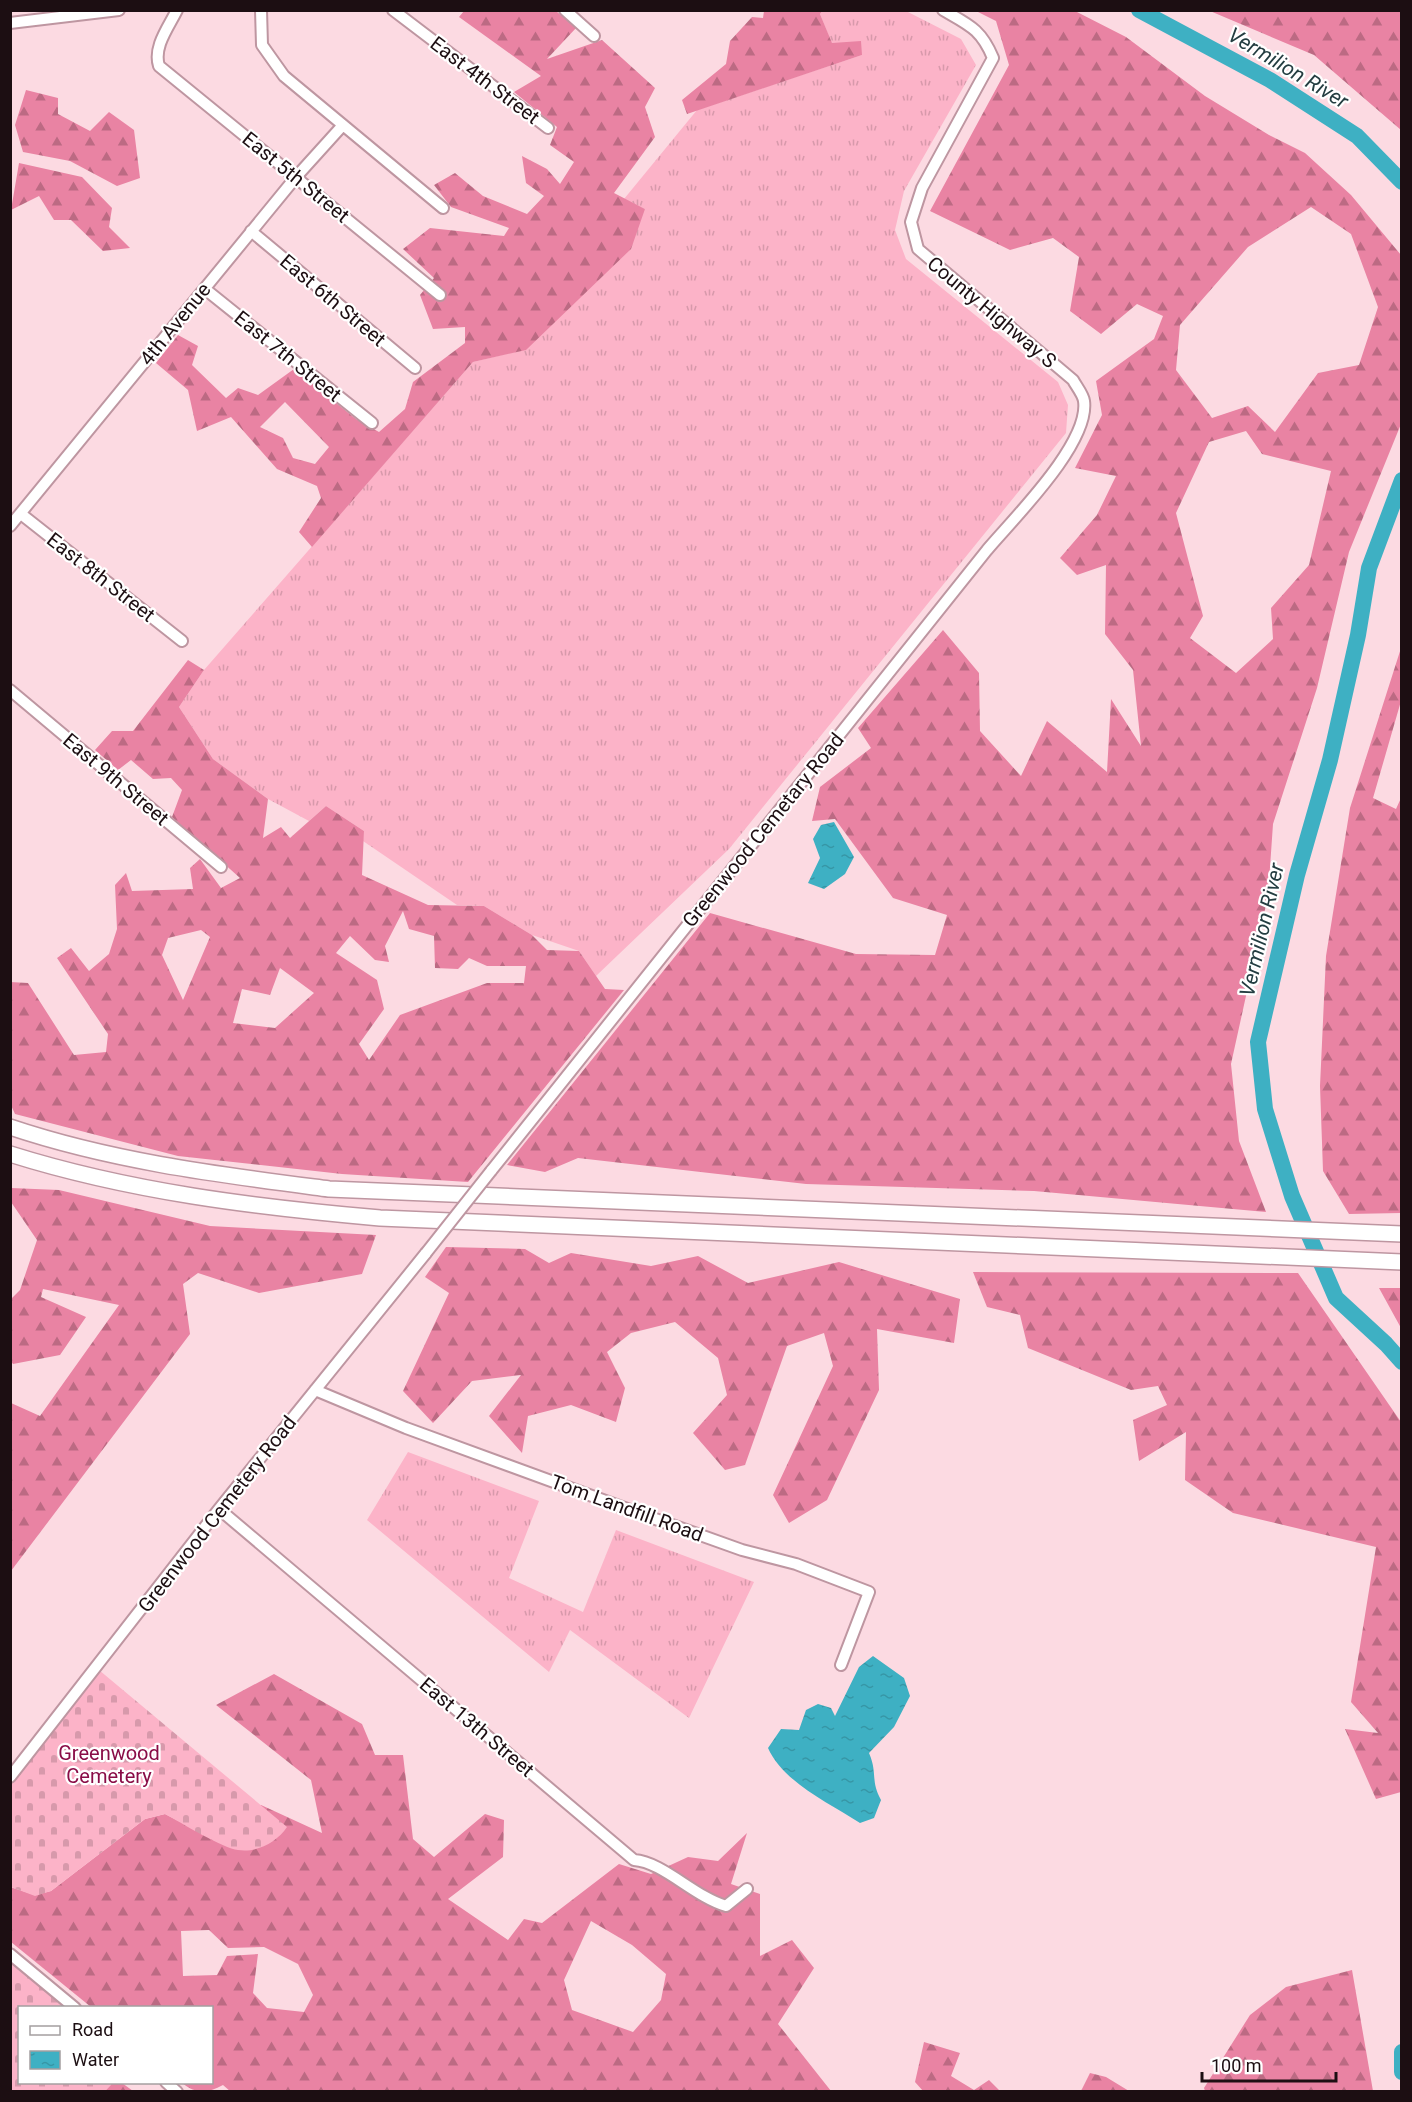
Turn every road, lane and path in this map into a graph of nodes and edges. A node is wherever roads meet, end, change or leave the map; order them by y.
1 (118, 10) edge
2 (177, 10) edge
3 (261, 10) edge
4 (393, 10) edge
5 (564, 10) edge
6 (943, 10) edge
7 (10, 23) edge
8 (594, 36) dead end
9 (343, 125) junction
10 (548, 128) dead end
11 (296, 177) junction
12 (444, 208) dead end
13 (251, 231) junction
14 (205, 289) junction
15 (440, 295) dead end
16 (415, 368) dead end
17 (1084, 400) joint
18 (372, 423) dead end
19 (21, 514) junction
20 (10, 526) edge
21 (182, 641) dead end
22 (10, 690) edge
23 (221, 867) dead end
24 (10, 1127) edge
25 (10, 1154) edge
26 (1401, 1234) edge
27 (426, 1253) joint
28 (1401, 1263) edge
29 (315, 1390) junction
30 (219, 1509) junction
31 (841, 1665) dead end
32 (10, 1777) edge
33 (747, 1890) dead end
34 (10, 1954) edge
35 (74, 2006) edge

1 - 7 street
2 - 11 street, East 5th Street
3 - 9 street
4 - 10 street, East 4th Street
5 - 8 street
6 - 17 street, County Highway S
9 - 11 street, 4th Avenue
9 - 12 street
11 - 13 street, 4th Avenue
11 - 15 street, East 5th Street
13 - 14 street, 4th Avenue
13 - 16 street, East 6th Street
14 - 18 street, East 7th Street
14 - 19 street, 4th Avenue
17 - 27 street, Greenwood Cemetary Road, bridge
19 - 20 street, 4th Avenue
19 - 21 street, East 8th Street
22 - 23 street, East 9th Street
24 - 26 highway
25 - 28 highway
27 - 29 street, Greenwood Cemetery Road
29 - 30 street, Greenwood Cemetery Road
29 - 31 street, Tom Landfill Road
30 - 32 street, Greenwood Cemetery Road
30 - 33 street, East 13th Street
34 - 35 street

